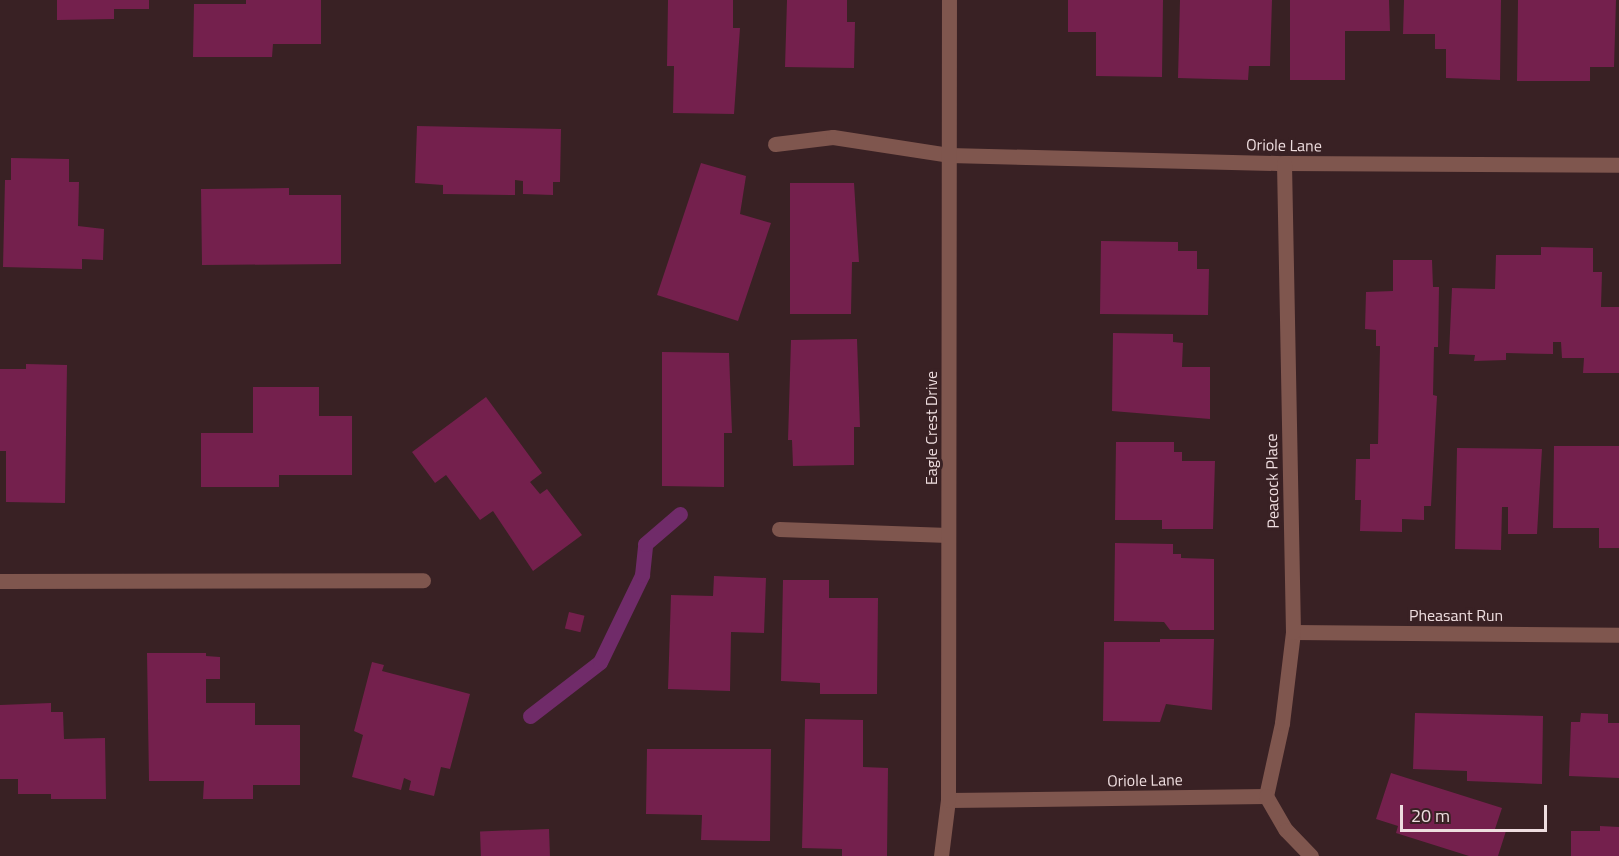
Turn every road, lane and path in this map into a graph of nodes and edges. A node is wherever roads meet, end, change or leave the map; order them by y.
1 (949, 0) edge
2 (775, 144) dead end
3 (949, 155) junction
4 (1284, 164) junction
5 (1619, 165) edge
6 (778, 530) dead end
7 (948, 535) junction
8 (423, 579) dead end
9 (0, 581) edge
10 (1293, 632) junction
11 (1619, 635) edge
12 (1266, 796) junction
13 (948, 800) junction
14 (941, 856) edge
15 (1311, 856) edge

1 - 3 street, Eagle Crest Drive
2 - 3 street, Oriole Lane
3 - 4 street, Oriole Lane
3 - 7 street, Eagle Crest Drive
4 - 5 street, Oriole Lane
4 - 10 street, Peacock Place
6 - 7 street
7 - 13 street, Eagle Crest Drive
8 - 9 street
10 - 11 street, Pheasant Run
10 - 12 street, Peacock Place
12 - 13 street, Oriole Lane
12 - 15 street
13 - 14 street, Eagle Crest Drive

